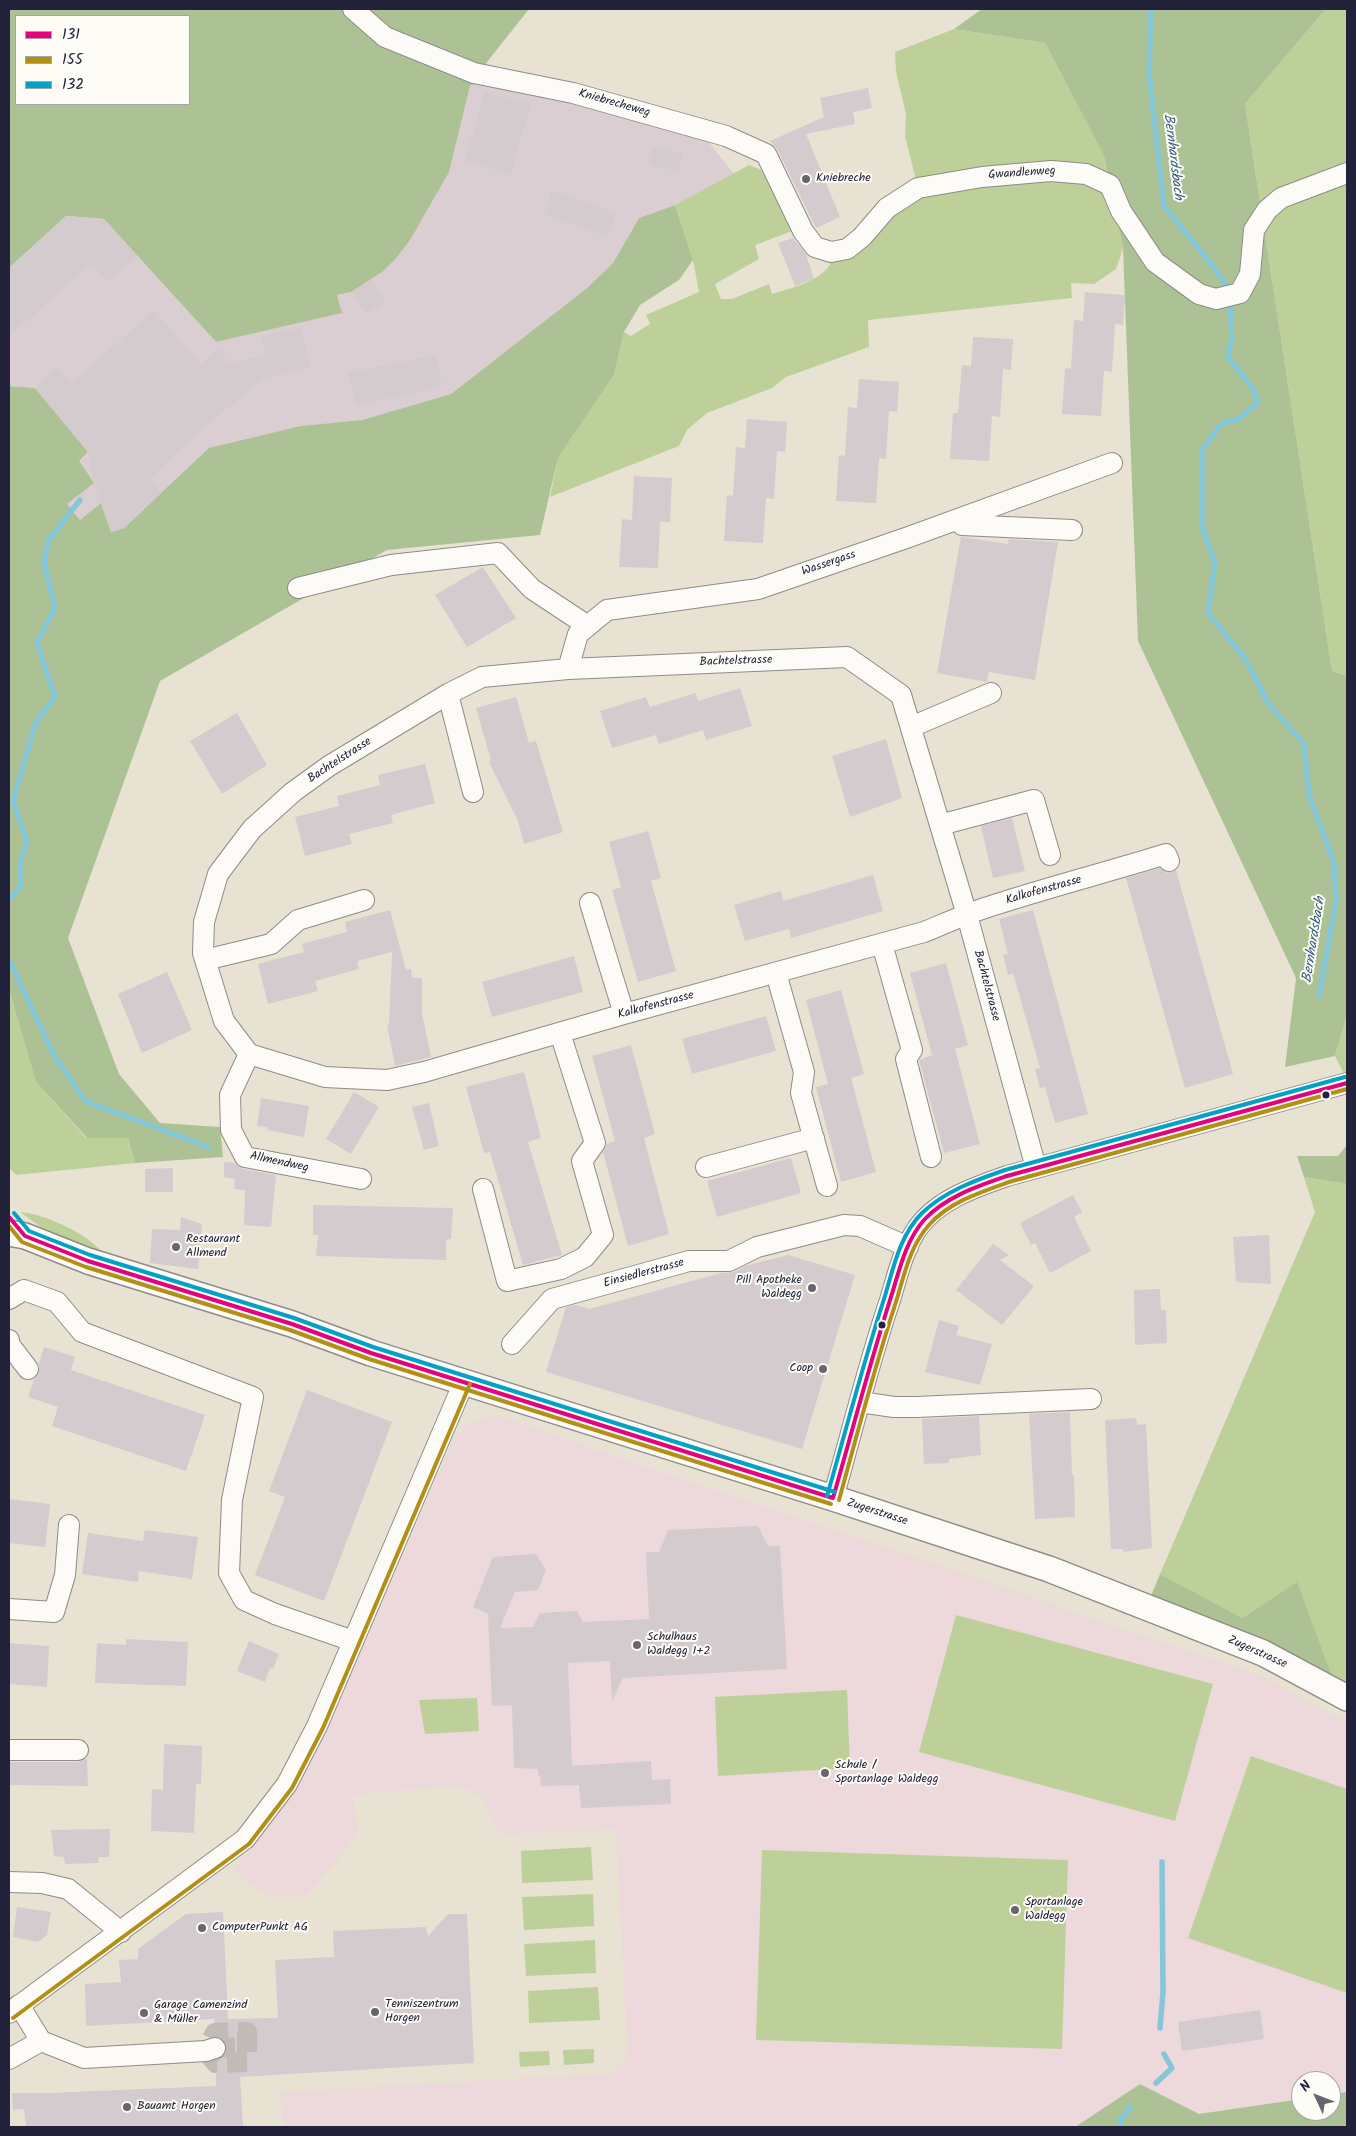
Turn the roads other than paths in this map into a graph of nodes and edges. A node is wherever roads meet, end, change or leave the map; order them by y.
1 (353, 9) edge
2 (1347, 173) edge
3 (831, 252) joint
4 (1112, 463) dead end
5 (958, 519) junction
6 (1072, 530) dead end
7 (298, 588) dead end
8 (588, 626) junction
9 (568, 668) junction
10 (991, 693) dead end
11 (448, 694) junction
12 (911, 727) junction
13 (473, 792) dead end
14 (940, 825) junction
15 (1050, 855) dead end
16 (1168, 858) dead end
17 (364, 900) dead end
18 (590, 904) dead end
19 (966, 915) junction
20 (882, 944) junction
21 (204, 957) junction
22 (776, 973) junction
23 (624, 1014) junction
24 (560, 1034) junction
25 (249, 1054) junction
26 (1347, 1082) edge
27 (814, 1138) junction
28 (931, 1157) dead end
29 (706, 1167) dead end
30 (1036, 1168) junction
31 (360, 1179) dead end
32 (827, 1186) dead end
33 (483, 1189) dead end
34 (9, 1217) edge
35 (17, 1234) edge
36 (908, 1247) junction
37 (9, 1298) edge
38 (9, 1340) edge
39 (512, 1344) dead end
40 (28, 1370) dead end
41 (464, 1382) junction
42 (1091, 1399) dead end
43 (860, 1402) junction
44 (833, 1498) junction
45 (69, 1525) dead end
46 (9, 1609) edge
47 (353, 1641) junction
48 (1347, 1698) edge
49 (9, 1750) edge
50 (78, 1750) dead end
51 (9, 1882) edge
52 (121, 1932) junction
53 (14, 2009) edge
54 (40, 2041) junction
55 (215, 2048) tunnel mouth
56 (9, 2060) edge

1 - 3 street, Kniebrecheweg
2 - 3 street, Gwandlenweg
4 - 5 street, Wassergass
5 - 6 street
5 - 8 street, Wassergass
7 - 8 street
8 - 9 street, Wassergass
9 - 11 street, Bachtelstrasse
9 - 12 street, Bachtelstrasse
10 - 12 street
11 - 13 street
11 - 21 street, Bachtelstrasse
12 - 14 street, Bachtelstrasse
14 - 15 street
14 - 19 street, Bachtelstrasse
16 - 19 street, Kalkofenstrasse
17 - 21 street
18 - 23 street
19 - 20 street, Kalkofenstrasse
19 - 30 street, Bachtelstrasse
20 - 22 street, Kalkofenstrasse
20 - 28 street
21 - 25 street
22 - 23 street, Kalkofenstrasse
22 - 27 street
23 - 24 street, Kalkofenstrasse
24 - 25 street, Kalkofenstrasse
24 - 33 street
25 - 31 street, Allmendweg
26 - 30 street
27 - 29 street
27 - 32 street
30 - 36 street
34 - 35 main road, Zugerstrasse
35 - 41 main road, Zugerstrasse
36 - 39 street, Einsiedlerstrasse
36 - 43 street
37 - 47 street
38 - 40 street
41 - 44 main road, Zugerstrasse
41 - 47 street
42 - 43 street
43 - 44 street
44 - 48 main road, Zugerstrasse
45 - 46 street
47 - 52 street
49 - 50 street
51 - 52 street
52 - 53 street
53 - 54 street
54 - 55 street
54 - 56 street

